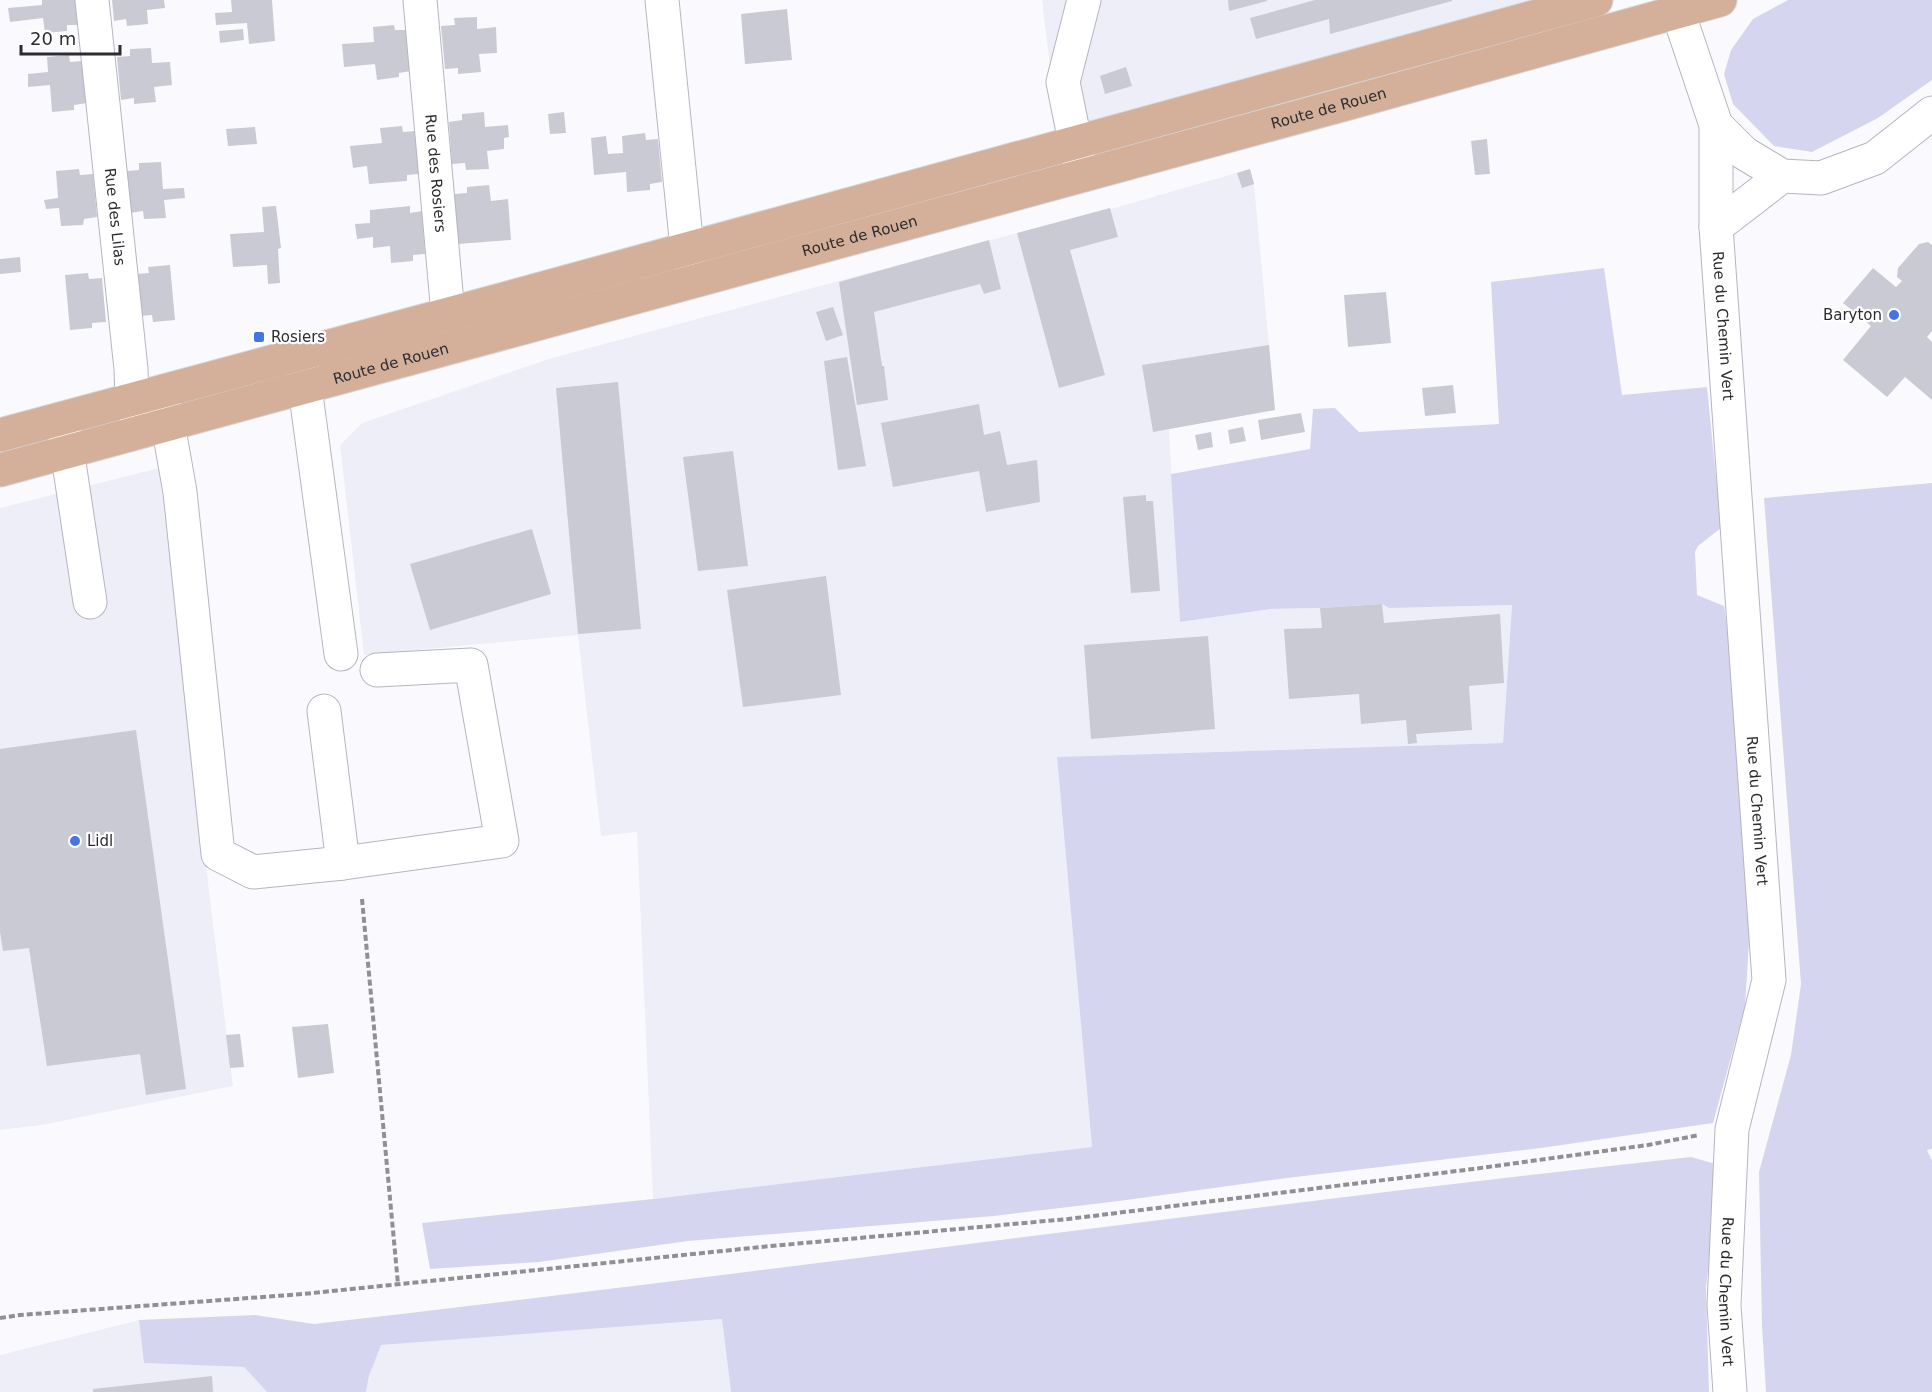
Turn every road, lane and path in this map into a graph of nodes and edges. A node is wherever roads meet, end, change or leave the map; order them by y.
1 (92, 0) edge
2 (420, 0) edge
3 (662, 0) edge
4 (1084, 0) edge
5 (1596, 0) edge
6 (1720, 0) edge
7 (1676, 6) edge
8 (1342, 69) junction
9 (1349, 104) junction
10 (1932, 114) edge
11 (1716, 125) junction
12 (1075, 142) junction
13 (1082, 176) junction
14 (1782, 176) junction
15 (1716, 227) junction
16 (687, 248) junction
17 (694, 281) junction
18 (449, 314) junction
19 (460, 345) junction
20 (300, 353) junction
21 (305, 387) junction
22 (147, 395) junction
23 (62, 418) junction
24 (154, 428) junction
25 (0, 435) edge
26 (67, 452) junction
27 (0, 470) edge
28 (90, 602) dead end
29 (341, 654) dead end
30 (377, 670) dead end
31 (324, 711) dead end
32 (343, 863) junction
33 (362, 899) dead end
34 (1732, 1129) junction
35 (398, 1284) junction
36 (0, 1318) edge
37 (1731, 1392) edge

1 - 22 street, Rue des Lilas
2 - 18 street, Rue des Rosiers
3 - 16 street
4 - 12 street
5 - 8 main road
6 - 7 main road, Route de Rouen
7 - 9 main road, Route de Rouen
7 - 11 street, Rue du Chemin Vert
8 - 9 street
8 - 12 main road
9 - 13 main road, Route de Rouen
10 - 14 street
11 - 14 street
11 - 15 street, Rue du Chemin Vert
12 - 13 street
12 - 16 main road
13 - 17 main road, Route de Rouen
14 - 15 street
15 - 34 street, Rue du Chemin Vert
16 - 17 street
16 - 18 main road
17 - 19 main road, Route de Rouen
18 - 19 street, Rue des Rosiers
18 - 20 main road
19 - 21 main road, Route de Rouen
20 - 21 street
20 - 22 main road
21 - 24 main road, Route de Rouen
21 - 29 street
22 - 23 main road
22 - 24 street, Rue des Lilas
23 - 25 main road
23 - 26 street
24 - 26 main road, Route de Rouen
24 - 32 street, Rue des Lilas
26 - 27 main road, Route de Rouen
26 - 28 street
30 - 32 street
31 - 32 street
33 - 35 path
34 - 35 path
34 - 37 street, Rue du Chemin Vert
35 - 36 path

